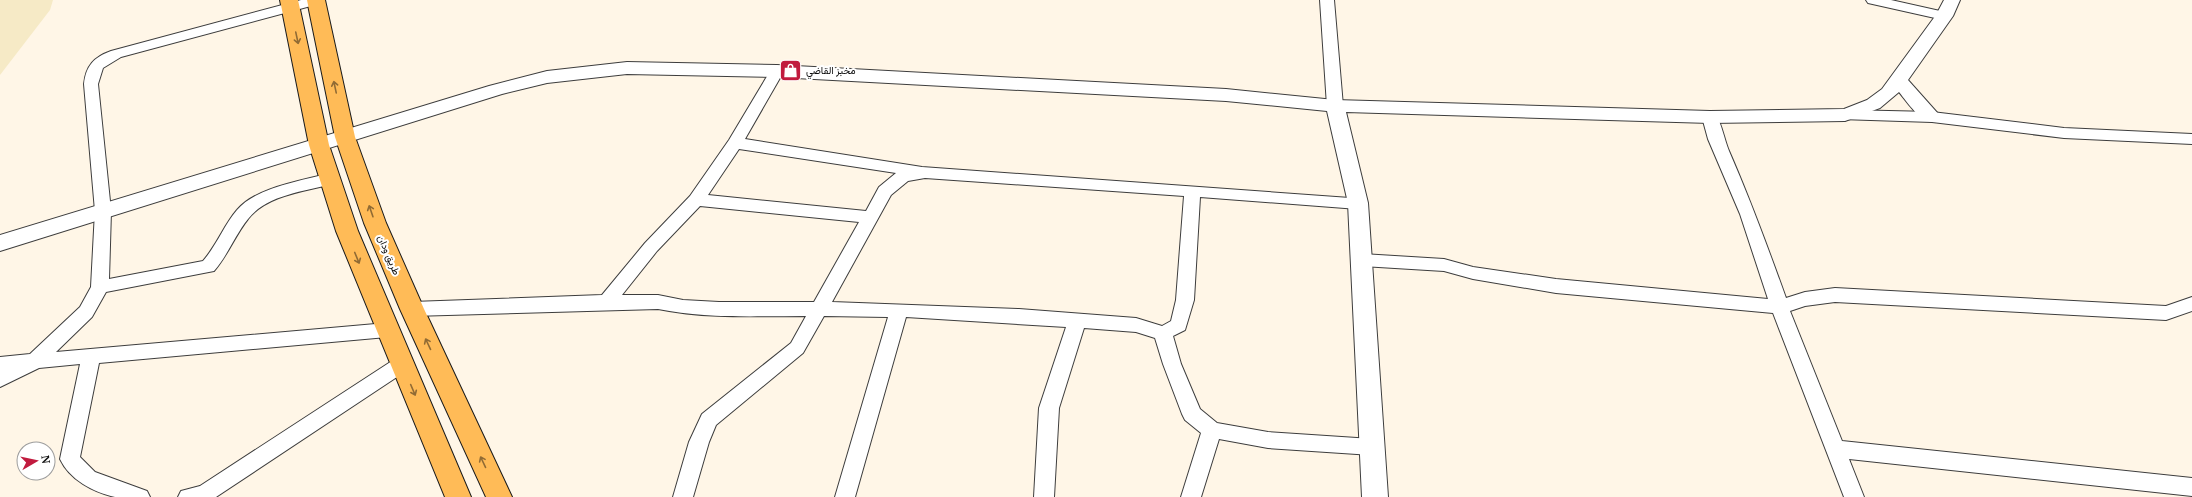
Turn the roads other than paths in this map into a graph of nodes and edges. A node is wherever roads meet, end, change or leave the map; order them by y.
1 (316, 0) edge
2 (1327, 0) edge
3 (1874, 0) edge
4 (290, 4) edge
5 (1948, 8) edge
6 (777, 72) junction
7 (1898, 80) junction
8 (1335, 106) junction
9 (1845, 115) junction
10 (1710, 117) junction
11 (1932, 117) junction
12 (345, 137) junction
13 (2192, 139) edge
14 (735, 143) junction
15 (320, 145) junction
16 (926, 172) junction
17 (330, 179) junction
18 (1192, 191) junction
19 (696, 200) junction
20 (1358, 203) junction
21 (103, 211) junction
22 (870, 217) junction
23 (0, 242) edge
24 (1362, 260) junction
25 (100, 287) junction
26 (608, 302) junction
27 (2192, 304) edge
28 (1780, 307) junction
29 (412, 309) junction
30 (818, 309) junction
31 (899, 310) junction
32 (1077, 321) junction
33 (387, 330) junction
34 (1163, 333) junction
35 (91, 357) junction
36 (34, 362) junction
37 (0, 364) edge
38 (402, 364) junction
39 (0, 379) edge
40 (1212, 430) junction
41 (1372, 447) junction
42 (1836, 449) junction
43 (2192, 486) edge
44 (140, 497) edge
45 (188, 497) edge
46 (458, 497) edge
47 (499, 497) edge
48 (684, 497) edge
49 (845, 497) edge
50 (1044, 497) edge
51 (1191, 497) edge
52 (1375, 497) edge
53 (1854, 497) edge

1 - 4 street
12 -> 1 main road, طريق ودان
2 - 8 street
3 - 5 street
4 -> 15 main road
4 - 21 street
5 - 7 street
6 - 8 street
6 - 12 street
6 - 14 street
7 - 9 street
7 - 11 street
8 - 10 street
8 - 20 street
9 - 10 street
9 - 11 street
10 - 28 street
11 - 13 street
12 - 15 street
29 -> 12 main road, طريق ودان
14 - 16 street
14 - 19 street
15 - 17 main road
15 - 21 street
16 - 18 street
16 - 22 street
17 - 25 street
17 -> 33 main road
18 - 20 street
18 - 34 street
19 - 22 street
19 - 26 street
20 - 24 street
21 - 23 street
21 - 25 street
22 - 30 street
24 - 28 street
24 - 41 street
25 - 36 street
26 - 29 street
26 - 30 street
27 - 28 street
28 - 42 street
47 -> 29 main road, طريق ودان
30 - 31 street
30 - 48 street
31 - 32 street
31 - 49 street
32 - 34 street
32 - 50 street
33 - 35 street
33 - 38 main road
34 - 40 street
35 - 36 street
35 - 44 street
36 - 37 street
36 - 39 street
38 - 45 street
38 -> 46 main road
40 - 41 street
40 - 51 street
41 - 52 street
42 - 43 street
42 - 53 street

